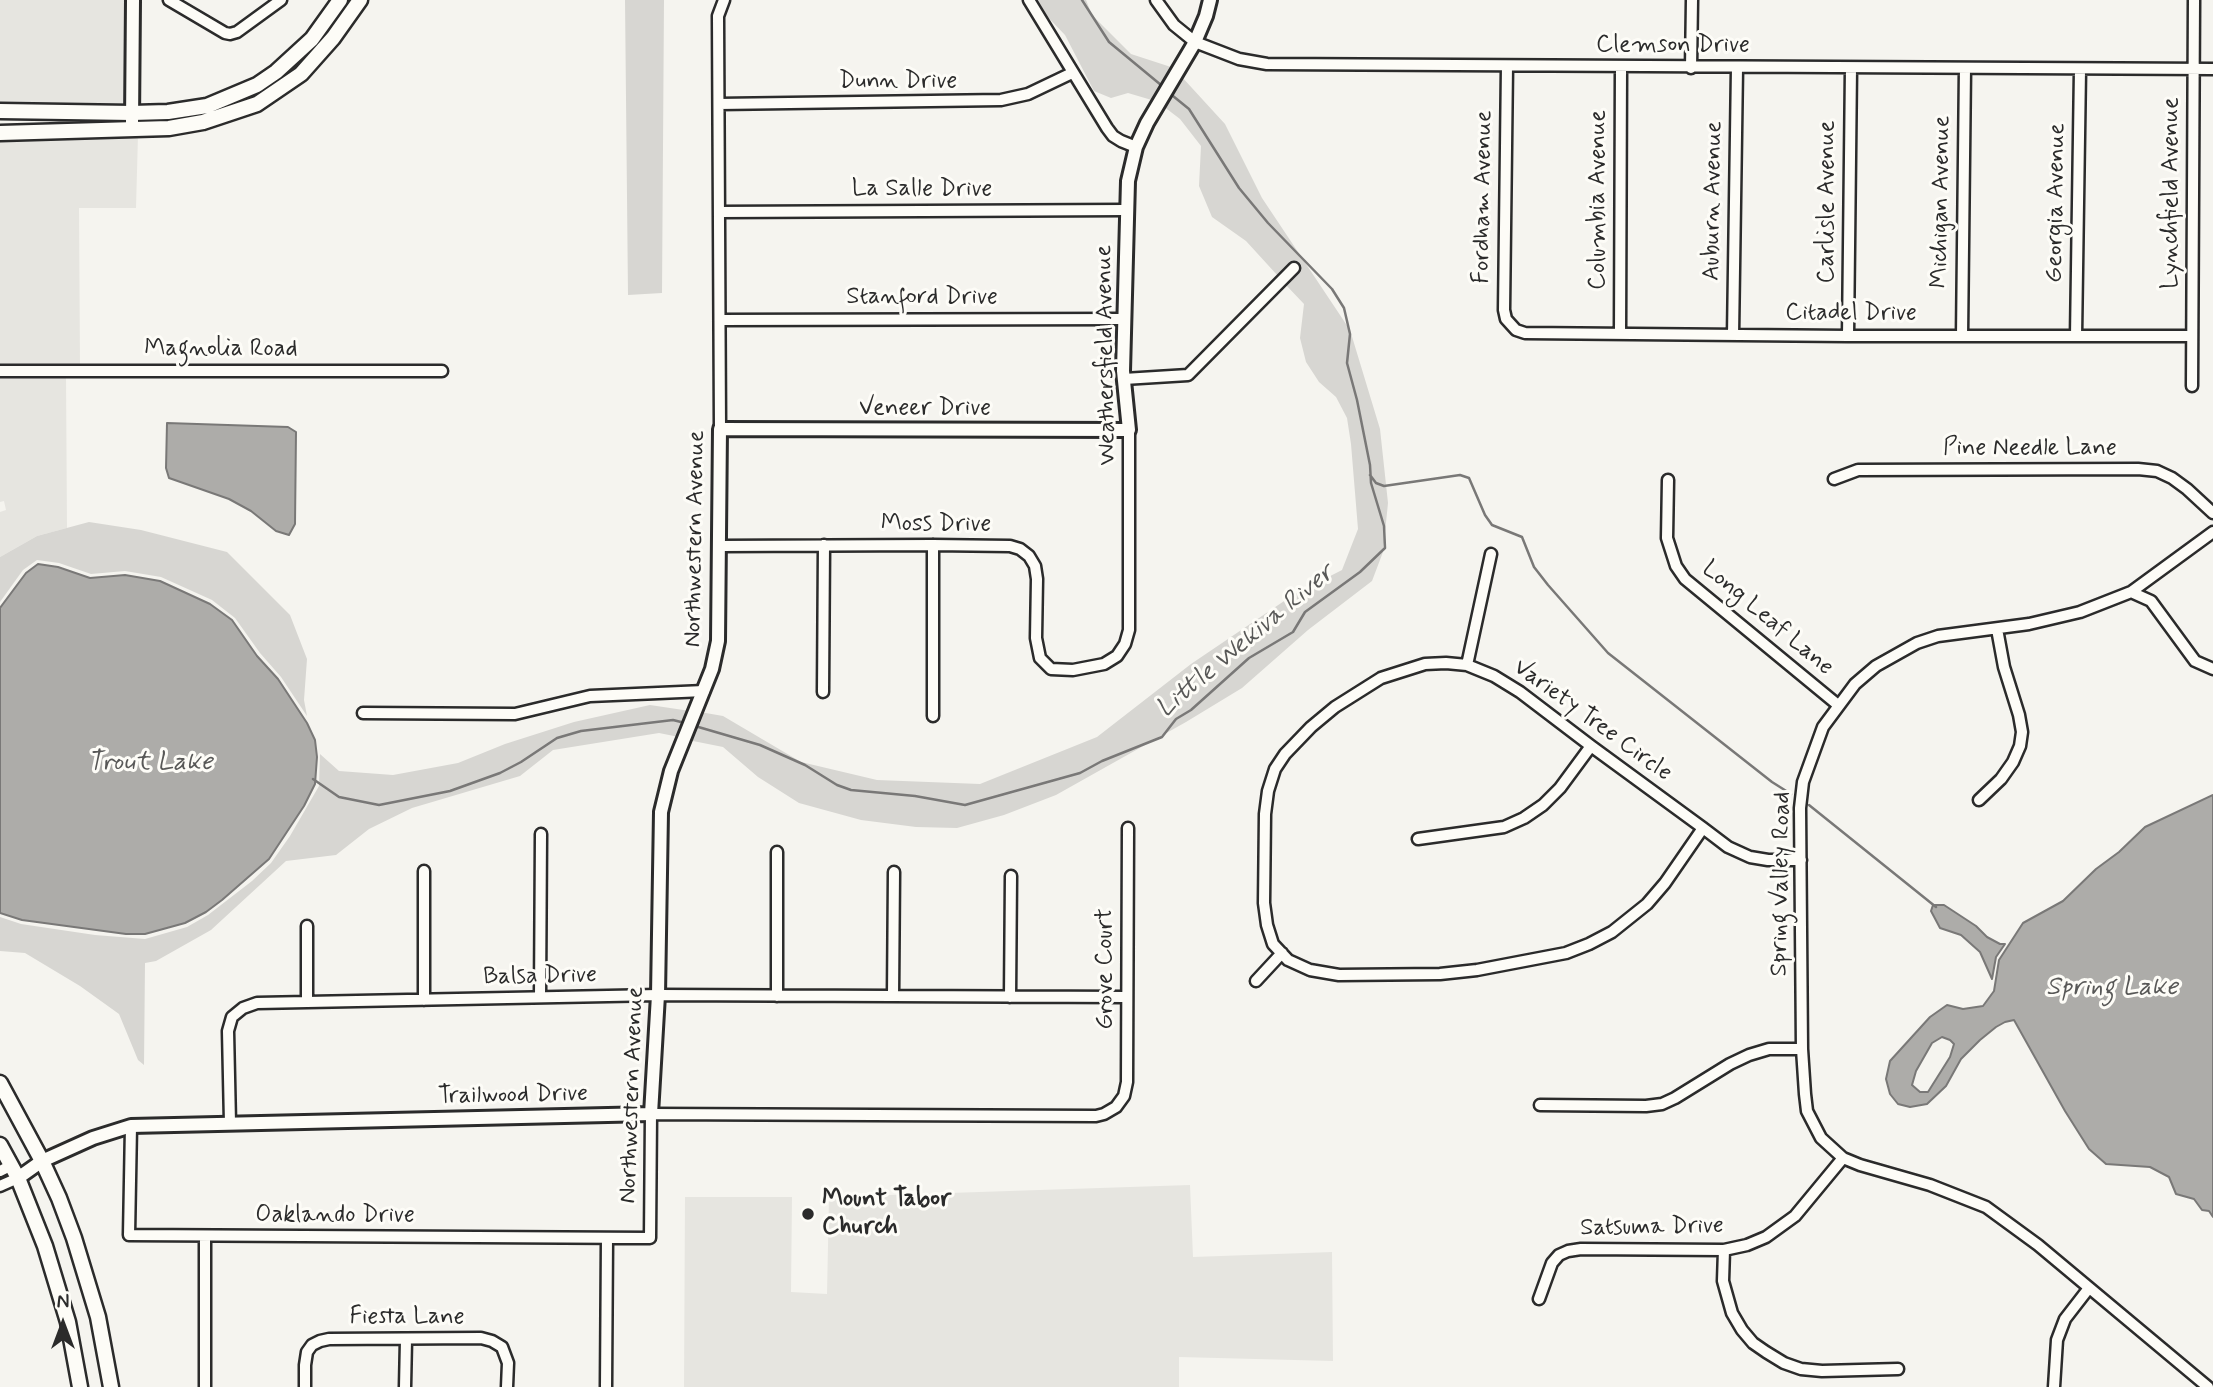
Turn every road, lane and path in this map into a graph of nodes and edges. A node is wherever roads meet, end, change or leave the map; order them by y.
1 (132, 0) edge
2 (169, 0) edge
3 (281, 0) edge
4 (340, 0) edge
5 (360, 0) edge
6 (724, 0) edge
7 (1029, 0) edge
8 (1156, 0) edge
9 (1210, 0) edge
10 (1692, 0) edge
11 (2194, 0) edge
12 (1195, 42) junction
13 (1507, 66) junction
14 (1621, 67) junction
15 (1691, 68) junction
16 (1737, 68) junction
17 (1851, 68) junction
18 (1965, 68) junction
19 (2194, 69) junction
20 (2213, 69) edge
21 (2080, 70) junction
22 (1073, 72) junction
23 (719, 104) junction
24 (0, 111) edge
25 (132, 113) junction
26 (132, 130) junction
27 (0, 133) edge
28 (1136, 147) junction
29 (1126, 210) junction
30 (719, 212) junction
31 (1293, 268) dead end
32 (1124, 319) junction
33 (720, 320) junction
34 (1511, 326) joint
35 (1620, 333) junction
36 (1733, 335) junction
37 (1849, 336) junction
38 (1962, 336) junction
39 (2076, 336) junction
40 (2192, 336) junction
41 (0, 371) edge
42 (442, 371) dead end
43 (1124, 379) junction
44 (2192, 386) dead end
45 (720, 429) junction
46 (1129, 430) junction
47 (1834, 479) dead end
48 (1668, 480) dead end
49 (2213, 513) edge
50 (2213, 532) edge
51 (824, 545) junction
52 (933, 545) junction
53 (720, 546) junction
54 (1491, 555) dead end
55 (2131, 592) junction
56 (1997, 629) junction
57 (1467, 665) junction
58 (1051, 669) joint
59 (2213, 669) edge
60 (704, 691) junction
61 (823, 692) dead end
62 (1838, 705) junction
63 (363, 713) dead end
64 (933, 716) dead end
65 (1591, 746) junction
66 (1979, 800) dead end
67 (1128, 828) dead end
68 (1703, 828) junction
69 (541, 834) dead end
70 (1418, 839) dead end
71 (777, 852) dead end
72 (1801, 860) junction
73 (424, 871) dead end
74 (894, 872) dead end
75 (1011, 876) dead end
76 (307, 926) dead end
77 (1282, 953) junction
78 (1256, 981) dead end
79 (658, 995) junction
80 (777, 996) junction
81 (893, 996) junction
82 (540, 997) junction
83 (1010, 997) junction
84 (1127, 997) junction
85 (424, 1000) junction
86 (307, 1002) junction
87 (1802, 1049) junction
88 (1, 1085) edge
89 (1540, 1105) dead end
90 (1116, 1107) joint
91 (651, 1114) junction
92 (230, 1123) junction
93 (131, 1126) junction
94 (0, 1145) edge
95 (1843, 1157) junction
96 (42, 1161) junction
97 (9, 1172) edge
98 (0, 1186) edge
99 (205, 1236) junction
100 (607, 1238) junction
101 (650, 1238) joint
102 (1724, 1250) junction
103 (2089, 1288) junction
104 (1539, 1298) dead end
105 (406, 1340) junction
106 (1898, 1369) dead end
107 (80, 1387) edge
108 (111, 1387) edge
109 (205, 1387) edge
110 (305, 1387) edge
111 (405, 1387) edge
112 (508, 1387) edge
113 (606, 1387) edge
114 (2054, 1387) edge
115 (2207, 1387) edge

1 - 25 street
2 - 3 street
4 - 25 main road
5 - 26 main road
6 - 23 street, Northwestern Avenue
7 - 22 street
8 - 12 street, Clemson Drive
9 - 12 street, Weathersfield Avenue
10 - 15 street
11 - 19 street, Lynchfield Avenue
12 - 13 street, Clemson Drive
12 - 28 street, Weathersfield Avenue
13 - 14 street, Clemson Drive
13 - 34 street, Fordham Avenue
14 - 15 street, Clemson Drive
14 - 35 street, Columbia Avenue
15 - 16 street, Clemson Drive
16 - 17 street, Clemson Drive
16 - 36 street, Auburn Avenue
17 - 18 street, Clemson Drive
17 - 37 street, Carlisle Avenue
18 - 21 street, Clemson Drive
18 - 38 street, Michigan Avenue
19 - 20 street, Clemson Drive
19 - 21 street, Clemson Drive
19 - 40 street, Lynchfield Avenue
21 - 39 street, Georgia Avenue
22 - 23 street, Dunn Drive
22 - 28 street
23 - 30 street, Northwestern Avenue
24 - 25 main road
25 - 26 street
26 - 27 main road
28 - 29 street, Weathersfield Avenue
29 - 30 street, La Salle Drive
29 - 32 street, Weathersfield Avenue
30 - 33 street, Northwestern Avenue
31 - 43 street
32 - 33 street, Stanford Drive
32 - 43 street, Weathersfield Avenue
33 - 45 street, Northwestern Avenue
34 - 35 street, Citadel Drive
35 - 36 street, Citadel Drive
36 - 37 street, Citadel Drive
37 - 38 street, Citadel Drive
38 - 39 street, Citadel Drive
39 - 40 street, Citadel Drive
40 - 44 street, Lynchfield Avenue
41 - 42 street, Magnolia Road
43 - 46 street, Weathersfield Avenue
45 - 46 street, Veneer Drive
45 - 53 street, Northwestern Avenue
46 - 58 street, Weathersfield Avenue
47 - 49 street, Pine Needle Lane
48 - 62 street, Long Leaf Lane
50 - 55 street, Spring Valley Road
51 - 52 street, Moss Drive
51 - 53 street, Moss Drive
51 - 61 street
52 - 58 street, Moss Drive
52 - 64 street
53 - 60 street, Northwestern Avenue
54 - 57 street
55 - 56 street, Spring Valley Road
55 - 59 street
56 - 62 street, Spring Valley Road
56 - 66 street
57 - 65 street, Variety Tree Circle
57 - 77 street, Variety Tree Circle
60 - 63 street
60 - 79 street, Northwestern Avenue
62 - 72 street, Spring Valley Road
65 - 68 street, Variety Tree Circle
65 - 70 street
67 - 84 street, Grove Court
68 - 72 street, Variety Tree Circle
68 - 77 street
69 - 82 street
71 - 80 street
72 - 87 street, Spring Valley Road
73 - 85 street
74 - 81 street
75 - 83 street
76 - 86 street
77 - 78 street
79 - 80 street, Balsa Drive
79 - 82 street, Balsa Drive
79 - 91 street, Northwestern Avenue
80 - 81 street, Balsa Drive
81 - 83 street, Balsa Drive
82 - 85 street, Balsa Drive
83 - 84 street, Balsa Drive
84 - 90 street, Grove Court
85 - 86 street, Balsa Drive
86 - 92 street, Balsa Drive
87 - 89 street
87 - 95 street, Spring Valley Road
88 - 96 main road
90 - 91 street, Trailwood Drive
91 - 92 street, Trailwood Drive
91 - 101 street, Northwestern Avenue
92 - 93 street, Trailwood Drive
93 - 96 street, Trailwood Drive
93 - 99 street, Oaklando Drive
94 - 97 main road
95 - 102 street, Satsuma Drive
95 - 103 street, Spring Valley Road
96 - 97 street, Trailwood Drive
96 - 108 main road
97 - 98 street
97 - 107 main road
99 - 100 street, Oaklando Drive
99 - 109 street
100 - 101 street, Oaklando Drive
100 - 113 street
102 - 104 street, Satsuma Drive
102 - 106 street
103 - 114 street
103 - 115 street, Spring Valley Road
105 - 110 street, Fiesta Lane
105 - 111 street
105 - 112 street, Fiesta Lane

